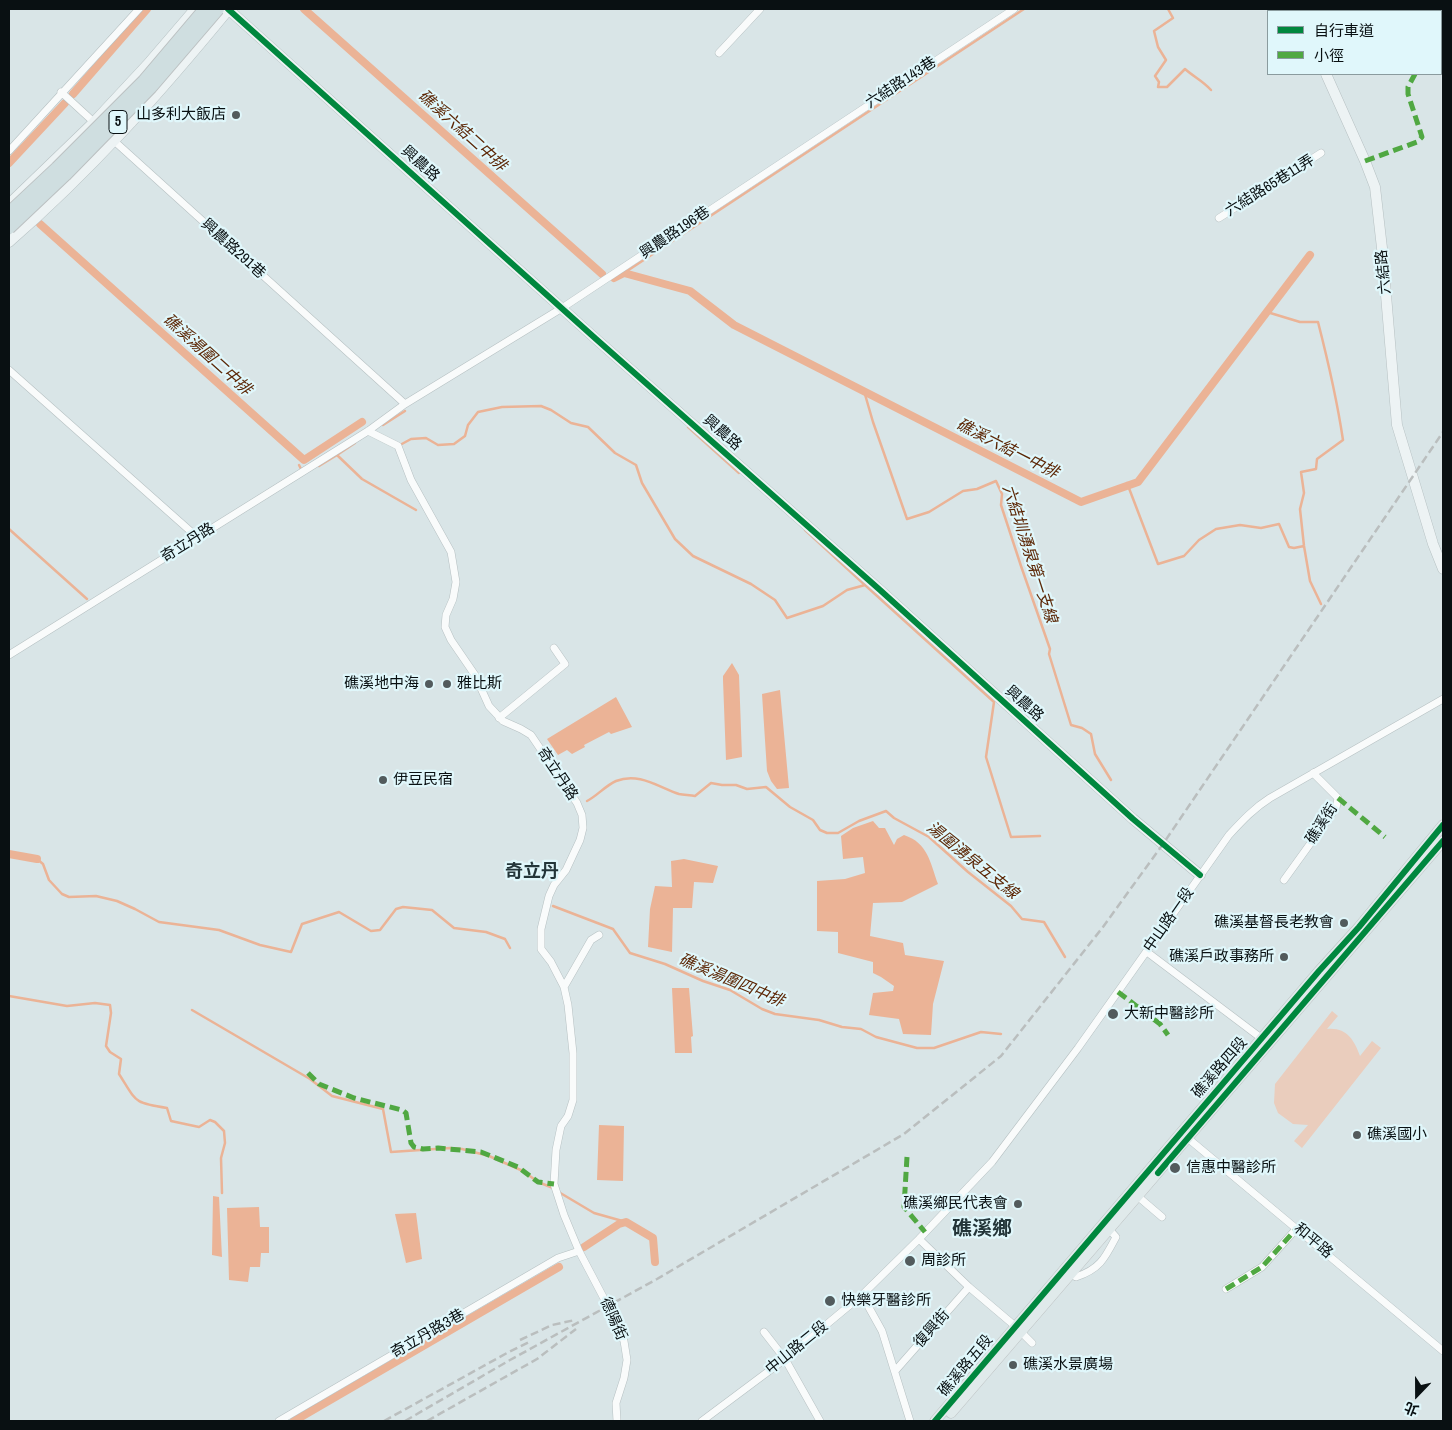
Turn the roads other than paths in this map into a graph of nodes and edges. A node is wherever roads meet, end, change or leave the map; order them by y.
1 (139, 9) edge
2 (195, 9) edge
3 (205, 9) edge
4 (218, 9) edge
5 (229, 9) edge
6 (760, 9) edge
7 (1014, 9) edge
8 (157, 52) junction
9 (720, 53) dead end
10 (179, 70) junction
11 (1326, 75) edge
12 (62, 92) junction
13 (94, 122) junction
14 (115, 142) junction
15 (9, 151) edge
16 (1321, 153) dead end
17 (788, 158) joint
18 (9, 204) edge
19 (9, 213) edge
20 (1219, 218) dead end
21 (9, 228) edge
22 (9, 242) edge
23 (562, 308) junction
24 (9, 370) edge
25 (405, 404) junction
26 (368, 431) junction
27 (197, 538) junction
28 (1443, 569) edge
29 (554, 648) dead end
30 (9, 655) edge
31 (1443, 699) edge
32 (499, 718) junction
33 (1313, 772) junction
34 (1443, 825) edge
35 (1443, 841) edge
36 (1200, 876) junction
37 (1284, 880) dead end
38 (599, 934) dead end
39 (1147, 952) junction
40 (564, 987) junction
41 (1265, 1041) junction
42 (1184, 1135) junction
43 (992, 1162) joint
44 (1134, 1194) junction
45 (1162, 1217) dead end
46 (1106, 1227) junction
47 (1297, 1228) junction
48 (919, 1239) junction
49 (579, 1251) junction
50 (1084, 1253) junction
51 (1098, 1266) junction
52 (1068, 1272) junction
53 (969, 1287) junction
54 (1226, 1289) dead end
55 (862, 1295) junction
56 (1018, 1329) junction
57 (764, 1332) dead end
58 (1032, 1343) dead end
59 (1443, 1351) edge
60 (786, 1359) junction
61 (894, 1371) junction
62 (279, 1421) edge
63 (617, 1421) edge
64 (702, 1421) edge
65 (820, 1421) edge
66 (910, 1421) edge
67 (935, 1421) edge
68 (944, 1421) edge

1 - 12 street
2 - 8 street
3 - 19 highway, 5, bridge
4 - 21 highway, 5, bridge
5 - 10 street
5 - 23 street, 興農路
6 - 9 street
7 - 17 street, 六結路143巷
8 - 10 street
8 - 13 street
10 - 14 street
11 - 28 street, 六結路
12 - 13 street, 興農路291巷
12 - 15 street
13 - 14 street, 興農路291巷
13 - 18 street
14 - 22 street
14 - 25 street, 興農路291巷
16 - 20 street, 六結路65巷11弄
17 - 23 street, 興農路196巷
23 - 25 street, 奇立丹路
23 - 36 street, 興農路
24 - 27 street
25 - 26 street, 奇立丹路
26 - 27 street, 奇立丹路
26 - 32 street, 奇立丹路
27 - 30 street, 奇立丹路
29 - 32 street
31 - 33 street, 中山路一段
32 - 40 street, 奇立丹路
33 - 36 street, 中山路一段
33 - 37 street, 礁溪街
34 - 41 main road, 礁溪路四段
35 - 41 main road, 礁溪路四段
36 - 39 street, 中山路一段
38 - 40 street
39 - 41 street
39 - 43 street, 中山路一段
40 - 49 street, 奇立丹路
41 - 42 main road, 礁溪路四段
42 - 44 main road, 礁溪路四段
42 - 47 street, 和平路
43 - 48 street, 中山路二段
44 - 45 street
44 - 46 main road, 礁溪路四段
46 - 50 main road, 礁溪路四段
46 - 51 street
47 - 54 street
47 - 59 street, 和平路
48 - 53 street
48 - 55 street, 中山路二段
49 - 62 street, 奇立丹路3巷
49 - 63 street, 德陽街
50 - 51 street
50 - 52 main road, 礁溪路四段
51 - 52 street
52 - 56 main road, 礁溪路四段
53 - 56 street
53 - 61 street, 復興街
55 - 60 street, 中山路二段
55 - 61 street
56 - 58 street
56 - 67 main road, 礁溪路五段
56 - 68 main road, 礁溪路五段
57 - 60 street
60 - 64 street, 中山路二段
60 - 65 street
61 - 66 street

